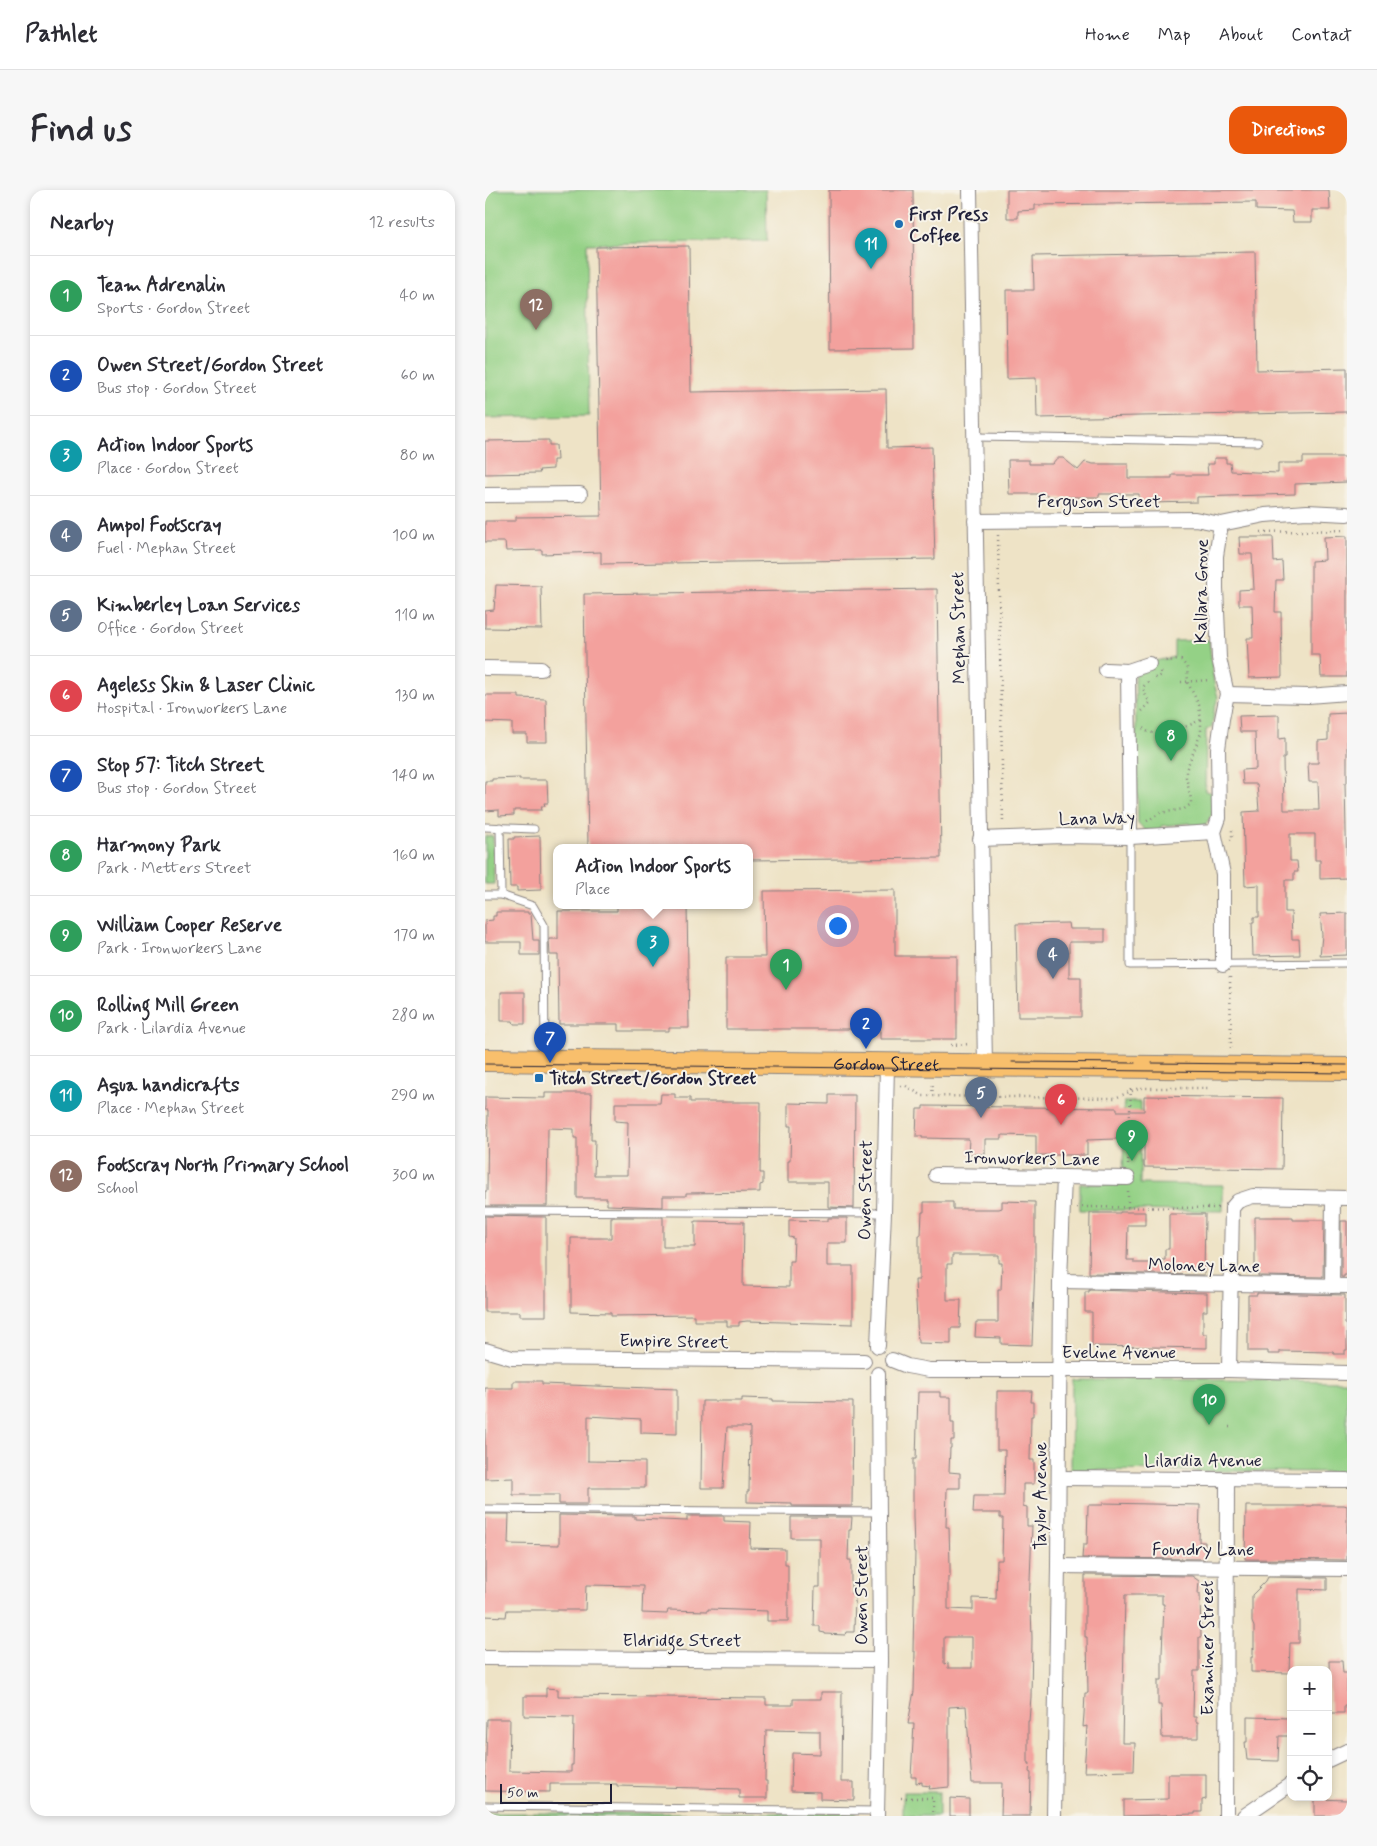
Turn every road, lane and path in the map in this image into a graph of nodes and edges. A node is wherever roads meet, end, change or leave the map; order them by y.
1 (970, 190) edge
2 (975, 437) junction
3 (1258, 442) dead end
4 (580, 494) dead end
5 (485, 495) edge
6 (1347, 514) edge
7 (975, 521) junction
8 (1221, 524) junction
9 (1347, 530) edge
10 (1259, 532) dead end
11 (1006, 535) dead end
12 (1154, 663) junction
13 (485, 668) edge
14 (541, 669) dead end
15 (1106, 670) dead end
16 (1128, 670) junction
17 (1214, 680) dead end
18 (1181, 682) dead end
19 (1188, 683) junction
20 (1347, 693) edge
21 (1227, 694) junction
22 (1140, 715) dead end
23 (1201, 720) junction
24 (1140, 722) dead end
25 (1140, 825) dead end
26 (485, 827) edge
27 (500, 827) junction
28 (534, 829) dead end
29 (1214, 832) junction
30 (1130, 837) junction
31 (1004, 838) junction
32 (980, 840) junction
33 (501, 894) junction
34 (485, 895) edge
35 (1347, 963) edge
36 (1227, 965) junction
37 (485, 1060) edge
38 (545, 1061) junction
39 (985, 1065) junction
40 (1131, 1067) junction
41 (1230, 1068) junction
42 (1347, 1069) edge
43 (886, 1075) junction
44 (1215, 1088) dead end
45 (1131, 1092) junction
46 (936, 1175) dead end
47 (1064, 1177) junction
48 (1128, 1178) junction
49 (1340, 1198) edge
50 (1235, 1205) junction
51 (1077, 1207) dead end
52 (1128, 1207) junction
53 (485, 1211) edge
54 (884, 1213) junction
55 (1060, 1281) junction
56 (1231, 1285) junction
57 (1332, 1286) junction
58 (1347, 1286) edge
59 (879, 1346) junction
60 (485, 1350) edge
61 (892, 1360) junction
62 (864, 1361) junction
63 (1229, 1370) junction
64 (1060, 1371) junction
65 (1347, 1372) edge
66 (878, 1374) junction
67 (1059, 1478) junction
68 (1227, 1479) junction
69 (1347, 1480) edge
70 (485, 1509) edge
71 (879, 1512) junction
72 (1058, 1566) junction
73 (1225, 1568) junction
74 (1347, 1568) edge
75 (485, 1658) edge
76 (880, 1660) junction
77 (1347, 1751) edge
78 (1332, 1758) edge
79 (1287, 1787) edge
80 (901, 1798) dead end
81 (485, 1806) edge
82 (877, 1813) edge
83 (933, 1816) edge
84 (1054, 1816) edge
85 (1226, 1816) edge
86 (1244, 1816) edge

1 - 2 street, Mephan Street
2 - 3 lane
2 - 7 street, Mephan Street
4 - 5 street
6 - 8 street, Kallara Grove
7 - 8 street, Ferguson Street
7 - 32 street, Mephan Street
8 - 21 street, Kallara Grove
9 - 10 path
11 - 31 path
12 - 16 street
12 - 19 path
12 - 22 path
13 - 14 street
15 - 16 street
16 - 30 street
17 - 19 path
18 - 19 path
19 - 23 path
20 - 21 street
21 - 29 street, Kallara Grove
23 - 24 path
23 - 25 path
26 - 27 lane
27 - 28 lane
27 - 33 lane
29 - 30 street, Lana Way
29 - 36 street, Kallara Grove
30 - 31 street, Lana Way
30 - 36 lane
31 - 32 street, Lana Way
32 - 39 street, Mephan Street
33 - 34 lane
33 - 38 lane
35 - 36 lane
36 - 41 path
37 - 38 main road, Gordon Street
38 - 43 main road, Gordon Street
39 - 40 main road, Gordon Street
39 - 43 main road, Gordon Street
40 - 41 main road, Gordon Street
40 - 45 path
41 - 42 main road, Gordon Street
43 - 45 path
43 - 54 street, Owen Street
44 - 45 path
45 - 48 path
46 - 47 street, Ironworkers Lane
47 - 48 street, Ironworkers Lane
47 - 55 street, Taylor Avenue
48 - 52 path
49 - 50 street
49 - 57 street
50 - 52 path
50 - 56 street
51 - 52 path
53 - 54 lane
54 - 59 street, Owen Street
55 - 56 street, Moloney Lane
55 - 64 street, Taylor Avenue
56 - 57 street, Moloney Lane
56 - 63 street
57 - 58 street, Moloney Lane
59 - 61 street
59 - 62 street
60 - 62 street, Empire Street
61 - 64 street, Eveline Avenue
61 - 66 street
62 - 66 street
63 - 64 street, Eveline Avenue
63 - 65 street, Eveline Avenue
64 - 67 street, Taylor Avenue
66 - 71 street, Owen Street
67 - 68 street, Lilardia Avenue
67 - 72 street, Taylor Avenue
68 - 69 street, Lilardia Avenue
68 - 73 street, Examiner Street
70 - 71 lane
71 - 76 street, Owen Street
72 - 73 street, Foundry Lane
72 - 84 street, Taylor Avenue
73 - 74 street, Foundry Lane
73 - 85 street, Examiner Street
75 - 76 street, Eldridge Street
76 - 82 street, Owen Street
77 - 78 street
79 - 86 street
80 - 83 path
81 - 82 lane

